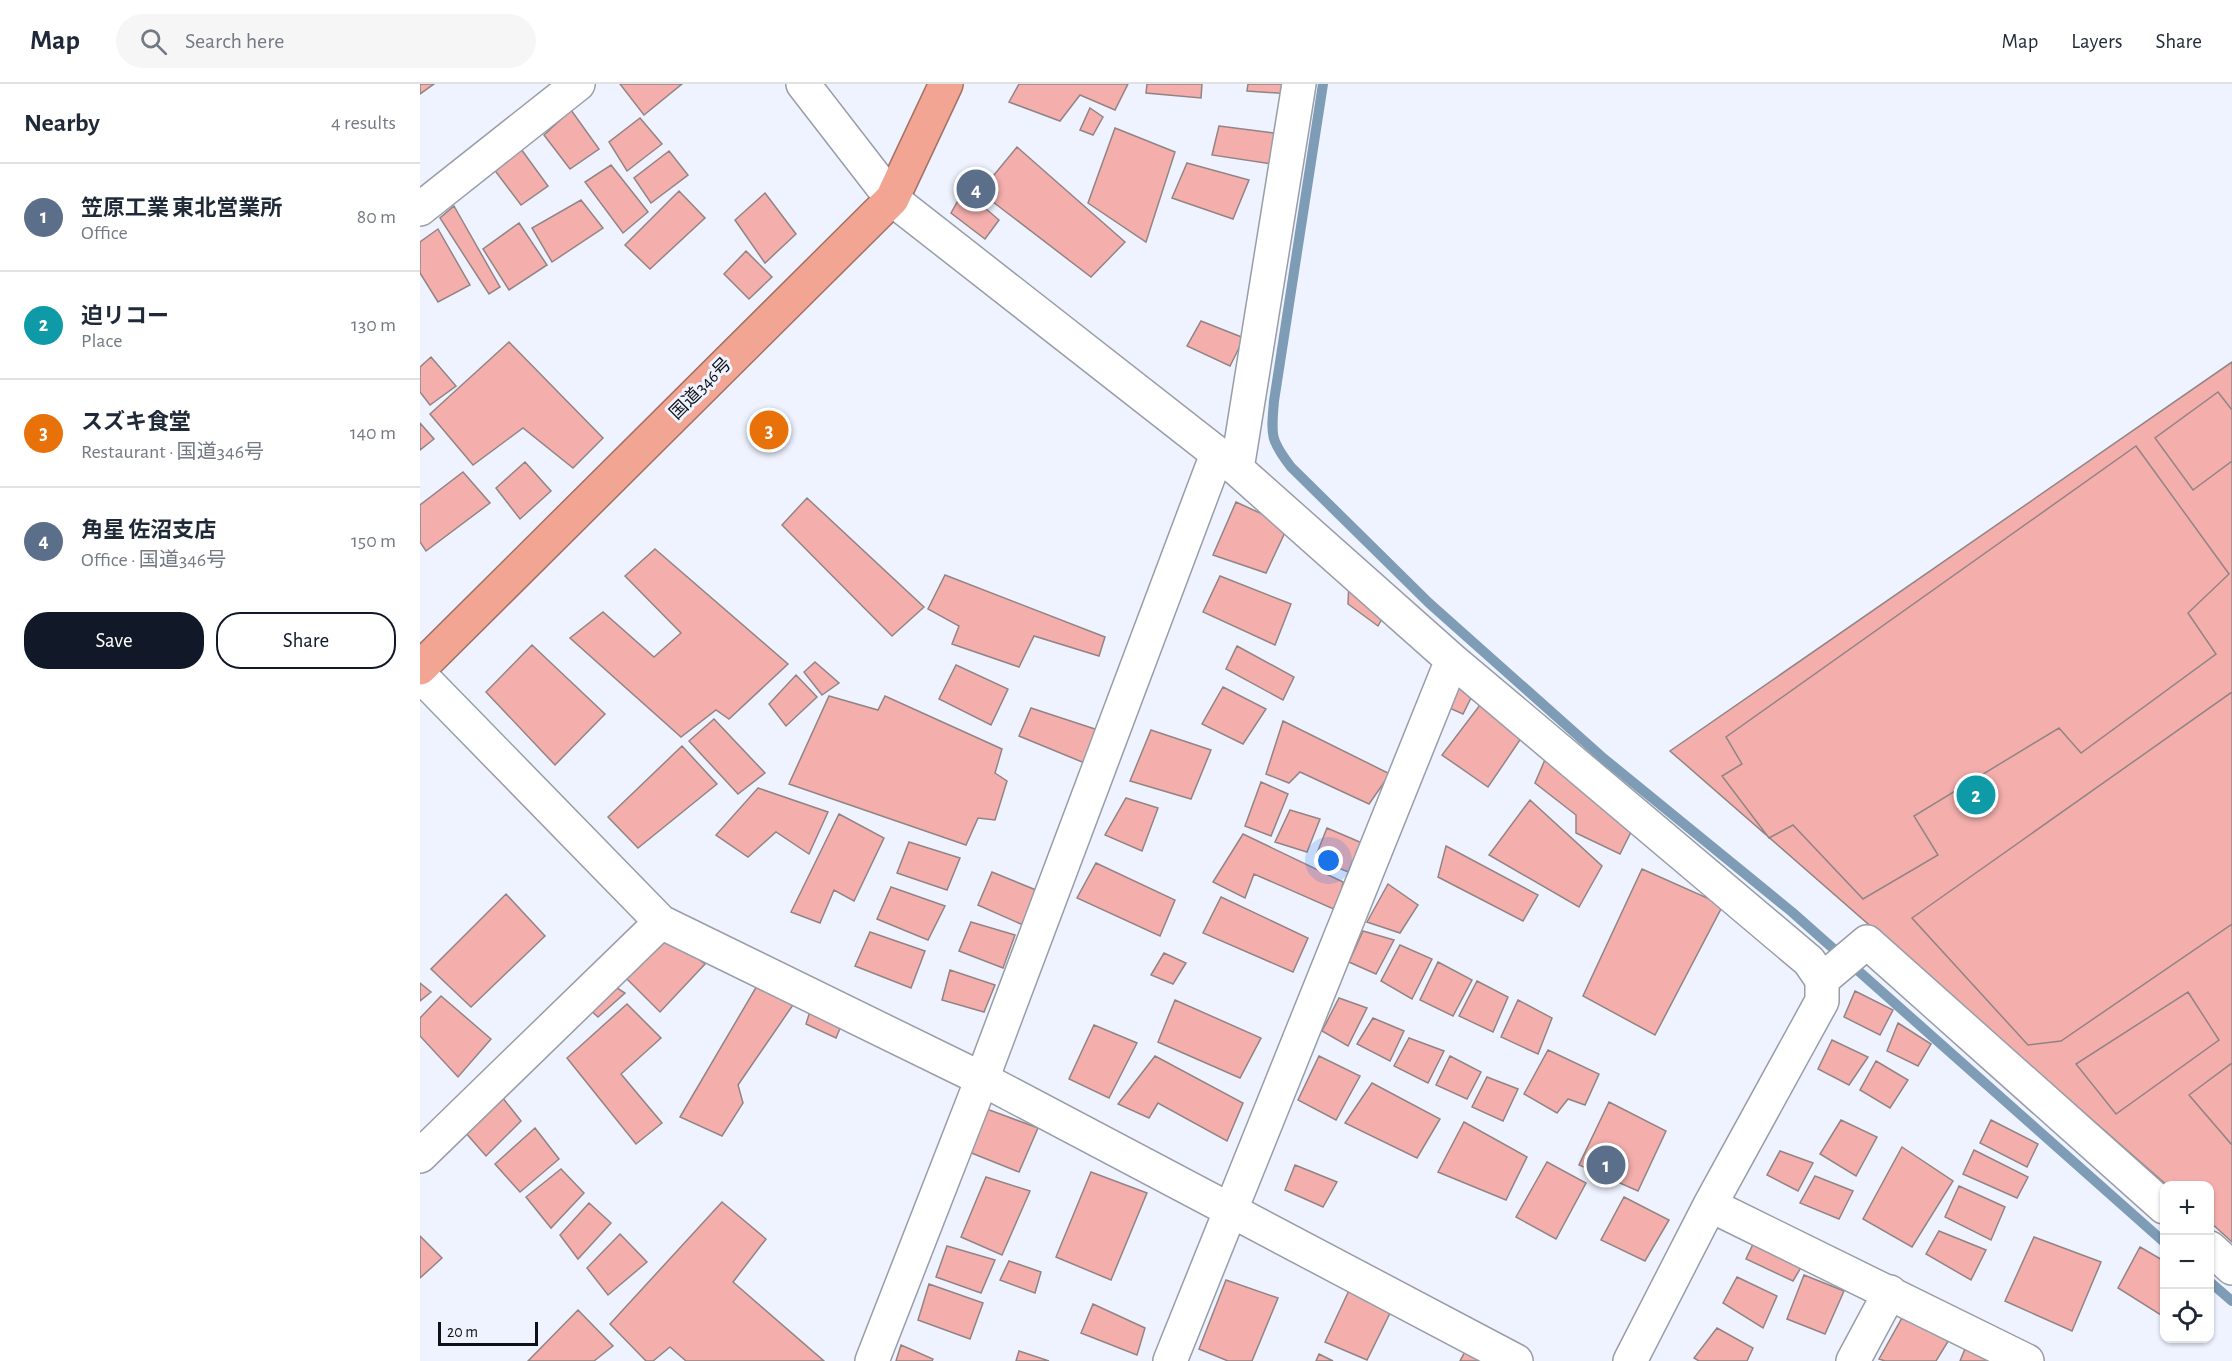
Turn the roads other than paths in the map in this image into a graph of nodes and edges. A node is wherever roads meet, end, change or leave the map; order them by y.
1 (578, 84) edge
2 (803, 84) edge
3 (946, 84) edge
4 (1299, 84) edge
5 (892, 199) junction
6 (420, 209) edge
7 (1227, 461) junction
8 (1452, 660) junction
9 (420, 668) edge
10 (420, 675) edge
11 (661, 922) junction
12 (1826, 977) junction
13 (982, 1079) junction
14 (420, 1156) edge
15 (1710, 1204) junction
16 (2160, 1204) edge
17 (1232, 1212) junction
18 (2214, 1252) edge
19 (2232, 1268) edge
20 (1890, 1292) junction
21 (873, 1361) edge
22 (1170, 1361) edge
23 (1516, 1361) edge
24 (1630, 1361) edge
25 (1853, 1361) edge
26 (2027, 1361) edge

1 - 6 street
2 - 5 street
3 - 5 highway, 国道346号
4 - 7 street
5 - 7 street
5 - 9 highway, 国道346号
7 - 8 street
7 - 13 street
8 - 12 street
8 - 17 street
10 - 11 street
11 - 13 street
11 - 14 street
12 - 15 street
12 - 16 street
13 - 17 street
13 - 21 street
15 - 20 street
15 - 24 street
17 - 22 street
17 - 23 street
18 - 19 street
20 - 25 street
20 - 26 street

